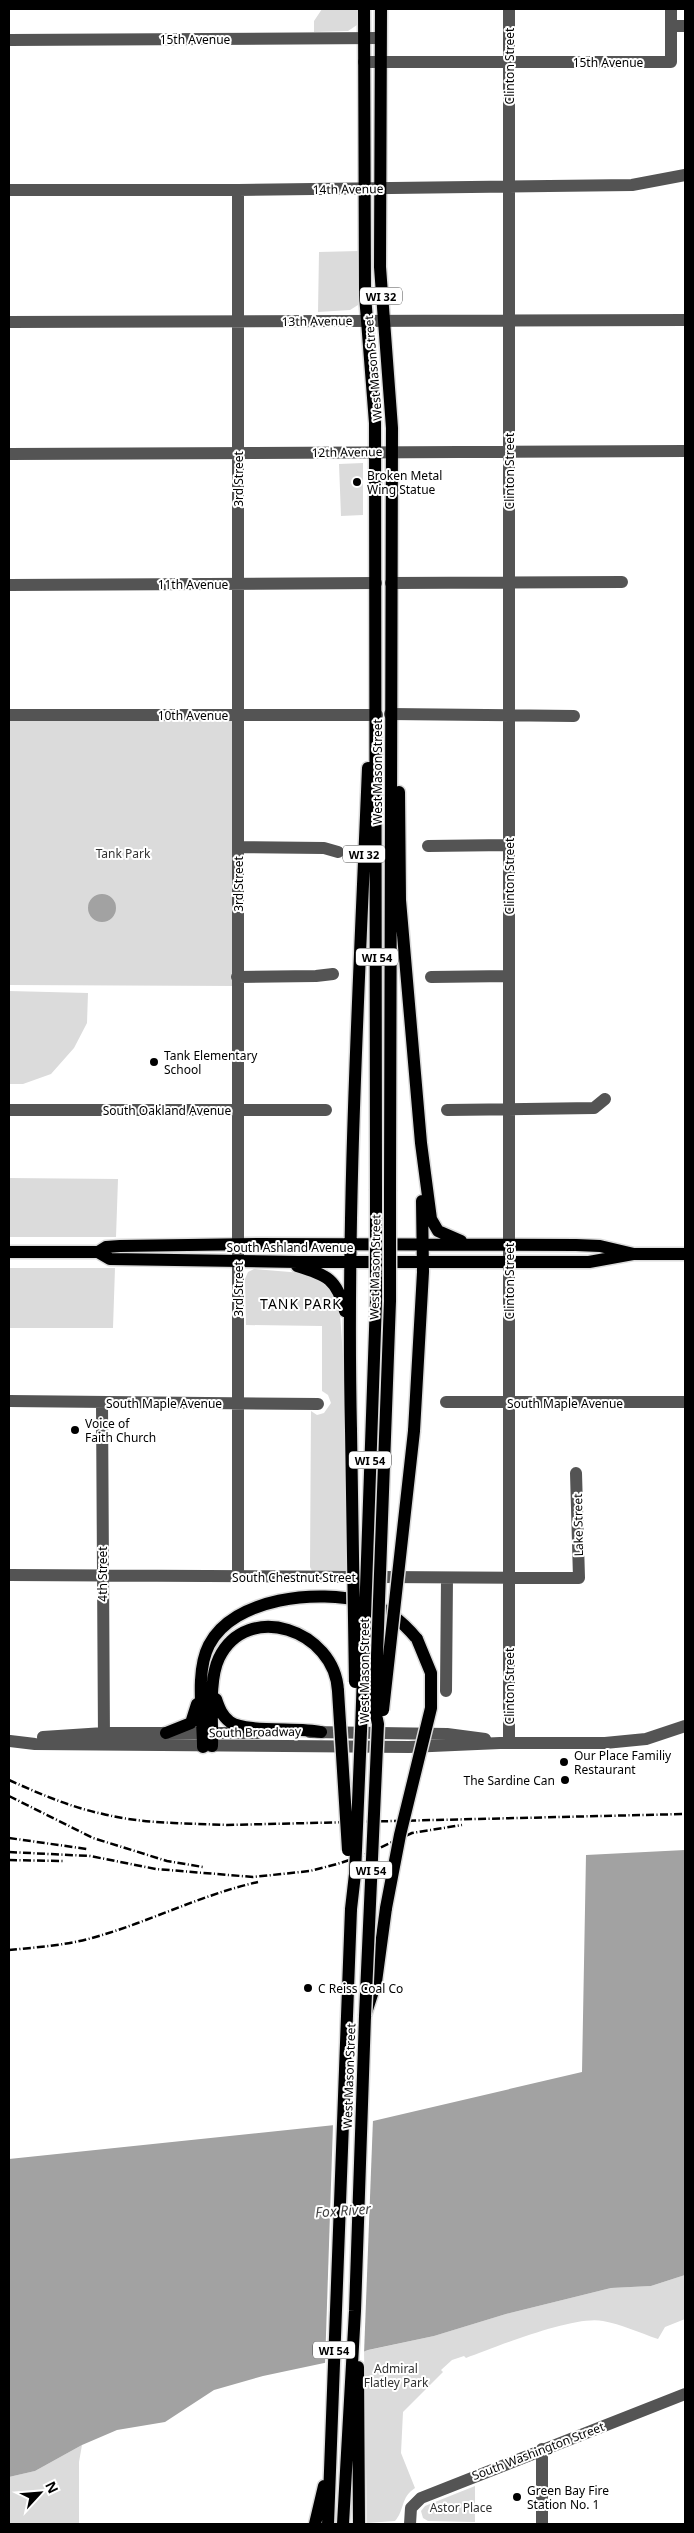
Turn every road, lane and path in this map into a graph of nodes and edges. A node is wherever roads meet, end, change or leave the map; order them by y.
1 (364, 9) edge
2 (381, 9) edge
3 (509, 9) edge
4 (671, 9) edge
5 (671, 26) junction
6 (685, 26) edge
7 (364, 38) junction
8 (380, 38) junction
9 (9, 40) edge
10 (509, 61) junction
11 (364, 62) junction
12 (380, 62) junction
13 (685, 175) edge
14 (379, 188) junction
15 (509, 188) junction
16 (365, 189) junction
17 (9, 190) edge
18 (238, 190) junction
19 (367, 320) junction
20 (382, 320) junction
21 (509, 320) junction
22 (685, 320) edge
23 (9, 322) edge
24 (238, 322) junction
25 (685, 451) edge
26 (374, 452) junction
27 (392, 452) junction
28 (509, 452) junction
29 (238, 453) junction
30 (9, 454) edge
31 (622, 582) dead end
32 (376, 583) junction
33 (391, 583) junction
34 (509, 583) junction
35 (238, 584) junction
36 (9, 585) edge
37 (390, 714) junction
38 (9, 715) edge
39 (238, 716) junction
40 (509, 716) junction
41 (574, 716) dead end
42 (376, 720) junction
43 (390, 730) junction
44 (509, 845) junction
45 (428, 846) dead end
46 (238, 847) junction
47 (338, 852) dead end
48 (333, 974) dead end
49 (509, 976) junction
50 (237, 977) junction
51 (431, 977) dead end
52 (605, 1099) dead end
53 (9, 1110) edge
54 (238, 1110) junction
55 (326, 1110) dead end
56 (447, 1110) dead end
57 (509, 1110) junction
58 (421, 1143) junction
59 (238, 1244) junction
60 (350, 1244) junction
61 (423, 1244) junction
62 (465, 1244) junction
63 (509, 1244) junction
64 (9, 1252) edge
65 (98, 1252) junction
66 (634, 1254) junction
67 (685, 1254) edge
68 (238, 1261) junction
69 (349, 1261) junction
70 (282, 1262) junction
71 (423, 1262) junction
72 (509, 1262) junction
73 (349, 1331) junction
74 (9, 1401) edge
75 (102, 1402) junction
76 (446, 1402) dead end
77 (509, 1402) junction
78 (685, 1402) edge
79 (238, 1403) junction
80 (318, 1404) dead end
81 (576, 1473) dead end
82 (9, 1574) edge
83 (102, 1576) junction
84 (238, 1577) junction
85 (447, 1578) junction
86 (579, 1578) joint
87 (509, 1579) junction
88 (201, 1670) junction
89 (213, 1677) junction
90 (446, 1691) dead end
91 (685, 1726) edge
92 (377, 1729) junction
93 (361, 1731) junction
94 (321, 1732) junction
95 (166, 1733) junction
96 (208, 1733) junction
97 (104, 1739) junction
98 (9, 1741) edge
99 (504, 1743) junction
100 (208, 1747) junction
101 (350, 1910) junction
102 (365, 2016) junction
103 (354, 2311) junction
104 (685, 2394) edge
105 (542, 2449) junction
106 (330, 2457) junction
107 (315, 2524) edge
108 (328, 2524) edge
109 (343, 2524) edge
110 (359, 2524) edge
111 (410, 2524) edge
112 (542, 2524) edge

1 - 7 main road, West Mason Street / WI 32
2 - 8 main road, West Mason Street / WI 32
3 - 10 street, Clinton Street
4 - 5 street
5 - 6 street
5 - 10 street, 15th Avenue
7 - 8 street, 15th Avenue
7 - 9 street, 15th Avenue
7 - 11 main road, West Mason Street / WI 32
8 - 12 main road, West Mason Street / WI 32
10 - 12 street, 15th Avenue
10 - 15 street, Clinton Street
11 - 12 street, 15th Avenue
11 - 16 main road, West Mason Street / WI 32
12 - 14 main road, West Mason Street / WI 32
13 - 15 street, 14th Avenue
14 - 15 street, 14th Avenue
14 - 16 street, 14th Avenue
14 - 20 main road, West Mason Street / WI 32
15 - 21 street, Clinton Street
16 - 18 street, 14th Avenue
16 - 19 main road, West Mason Street / WI 32
17 - 18 street, 14th Avenue
18 - 24 street, 3rd Street
19 - 20 street, 13th Avenue
19 - 24 street, 13th Avenue
19 - 26 main road, West Mason Street / WI 32
20 - 21 street, 13th Avenue
20 - 27 main road, West Mason Street / WI 32
21 - 22 street, 13th Avenue
21 - 28 street, Clinton Street
23 - 24 street, 13th Avenue
24 - 29 street, 3rd Street
25 - 28 street, 12th Avenue
26 - 27 street, 12th Avenue
26 - 29 street, 12th Avenue
26 - 32 main road, West Mason Street / WI 32
27 - 28 street, 12th Avenue
27 - 33 main road, West Mason Street / WI 32
28 - 34 street, Clinton Street
29 - 30 street, 12th Avenue
29 - 35 street, 3rd Street
31 - 34 street
32 - 35 street, 11th Avenue
32 - 42 main road, West Mason Street / WI 32
33 - 34 street
33 - 37 main road, West Mason Street / WI 32
34 - 40 street, Clinton Street
35 - 36 street, 11th Avenue
35 - 39 street, 3rd Street
37 - 40 street
37 - 43 main road, West Mason Street / WI 32
38 - 39 street, 10th Avenue
39 - 42 street, 10th Avenue
39 - 46 street, 3rd Street
40 - 41 street
40 - 44 street, Clinton Street
42 - 60 main road, WI 32
42 - 93 main road, West Mason Street / WI 54, bridge
43 - 58 main road, WI 32
43 - 92 main road, West Mason Street / WI 54, bridge
44 - 45 street
44 - 49 street, Clinton Street
46 - 47 street
46 - 50 street, 3rd Street
48 - 50 street
49 - 51 street
49 - 57 street, Clinton Street
50 - 54 street, 3rd Street
52 - 57 street
53 - 54 street, South Oakland Avenue
54 - 55 street, South Oakland Avenue
54 - 59 street, 3rd Street
56 - 57 street
57 - 63 street, Clinton Street
58 - 61 main road, WI 32
58 - 62 main road
59 - 60 main road, South Ashland Avenue
59 - 65 main road, South Ashland Avenue
59 - 68 street, 3rd Street
60 - 61 main road, South Ashland Avenue
60 - 69 main road, WI 32
61 - 62 main road, South Ashland Avenue
61 - 71 main road
62 - 63 main road, South Ashland Avenue
63 - 66 main road, South Ashland Avenue
63 - 72 street, Clinton Street
64 - 65 main road, South Ashland Avenue
65 - 68 main road, South Ashland Avenue
66 - 67 main road, South Ashland Avenue
66 - 72 main road, South Ashland Avenue
68 - 70 main road, South Ashland Avenue
68 - 79 street, 3rd Street
69 - 70 main road, South Ashland Avenue
69 - 71 main road, South Ashland Avenue
69 - 73 main road
70 - 73 main road
71 - 72 main road, South Ashland Avenue
71 - 92 main road, bridge
72 - 77 street, Clinton Street
73 - 93 main road, bridge
74 - 75 street, South Maple Avenue
75 - 79 street, South Maple Avenue
75 - 83 street, 4th Street
76 - 77 street, South Maple Avenue
77 - 78 street, South Maple Avenue
77 - 87 street, Clinton Street
79 - 80 street, South Maple Avenue
79 - 84 street, 3rd Street
81 - 86 street, Lake Street
82 - 83 street, South Chestnut Street
83 - 84 street, South Chestnut Street
83 - 97 street, 4th Street
84 - 85 street, South Chestnut Street
85 - 87 street, South Chestnut Street
85 - 90 street
86 - 87 street, South Chestnut Street
87 - 99 street, Clinton Street
88 - 95 main road
88 - 96 main road
88 - 102 main road, bridge
89 - 94 main road
89 - 96 main road
89 - 101 main road, bridge
91 - 99 street, South Broadway
92 - 94 street, South Broadway
92 - 99 street, South Broadway
92 - 102 main road, West Mason Street / WI 54, bridge
93 - 101 main road, West Mason Street / WI 54, bridge
94 - 96 street, South Broadway
95 - 96 street, South Broadway
95 - 97 street, South Broadway
96 - 100 main road
97 - 98 street, South Broadway
97 - 100 street, South Broadway
99 - 100 street, South Broadway
101 - 106 main road, West Mason Street / WI 54
102 - 103 main road, West Mason Street / WI 54
103 - 109 main road, West Mason Street / WI 54
103 - 110 main road
104 - 105 street, South Washington Street
105 - 111 street, South Washington Street
105 - 112 street
106 - 107 main road
106 - 108 main road, West Mason Street / WI 54

